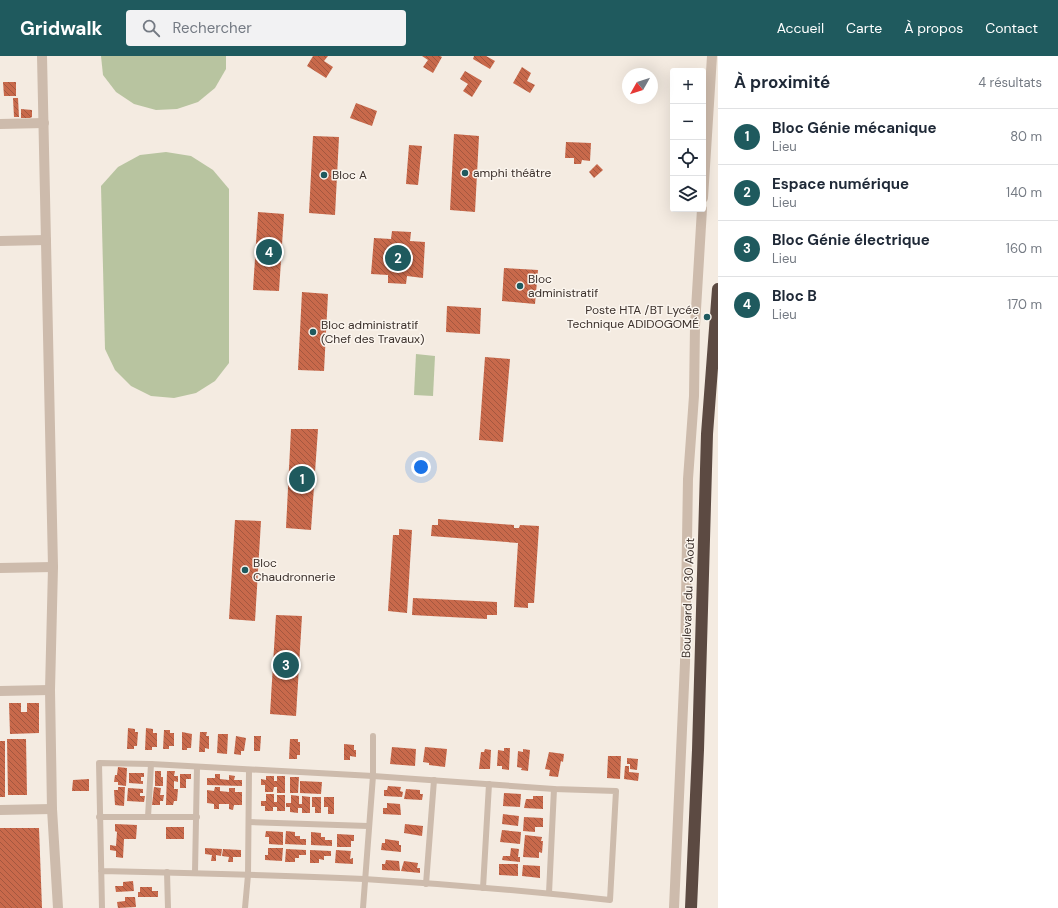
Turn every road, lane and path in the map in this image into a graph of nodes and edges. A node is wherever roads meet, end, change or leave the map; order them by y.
1 (42, 56) edge
2 (712, 56) edge
3 (44, 123) junction
4 (0, 124) edge
5 (704, 176) edge
6 (702, 212) edge
7 (46, 240) junction
8 (0, 241) edge
9 (718, 289) edge
10 (713, 402) edge
11 (53, 567) junction
12 (0, 568) edge
13 (50, 690) junction
14 (0, 691) edge
15 (373, 736) dead end
16 (151, 764) junction
17 (197, 767) junction
18 (249, 770) junction
19 (373, 776) junction
20 (434, 780) junction
21 (489, 784) junction
22 (554, 789) junction
23 (52, 809) junction
24 (0, 810) edge
25 (100, 817) junction
26 (148, 817) junction
27 (197, 817) junction
28 (248, 822) junction
29 (368, 826) junction
30 (101, 871) junction
31 (167, 872) junction
32 (195, 872) junction
33 (248, 874) junction
34 (364, 879) junction
35 (426, 884) junction
36 (483, 888) junction
37 (549, 893) junction
38 (58, 908) edge
39 (102, 908) edge
40 (168, 908) edge
41 (245, 908) edge
42 (363, 908) edge
43 (674, 908) edge
44 (691, 908) edge

1 - 3 street
2 - 5 street
3 - 4 street
3 - 7 street
6 - 43 street
7 - 8 street
7 - 11 street
9 - 10 highway, Boulevard du 30 Août
10 - 44 highway, Boulevard du 30 Août
11 - 12 street
11 - 13 street
13 - 14 street
13 - 23 street
15 - 19 lane
16 - 17 lane
16 - 25 lane
16 - 26 lane
17 - 18 lane
17 - 27 lane
18 - 19 lane
18 - 28 lane
19 - 20 lane
19 - 29 lane
20 - 21 lane
20 - 35 lane
21 - 22 lane
21 - 36 lane
22 - 37 lane
22 - 37 lane
23 - 24 street
23 - 38 street
25 - 26 lane
25 - 30 lane
26 - 27 lane
27 - 32 lane
28 - 29 lane
28 - 33 lane
29 - 34 lane
30 - 31 lane
30 - 39 lane
31 - 32 lane
31 - 40 lane
32 - 33 lane
33 - 34 lane
33 - 41 lane
34 - 35 lane
34 - 42 lane
35 - 36 lane
36 - 37 lane

